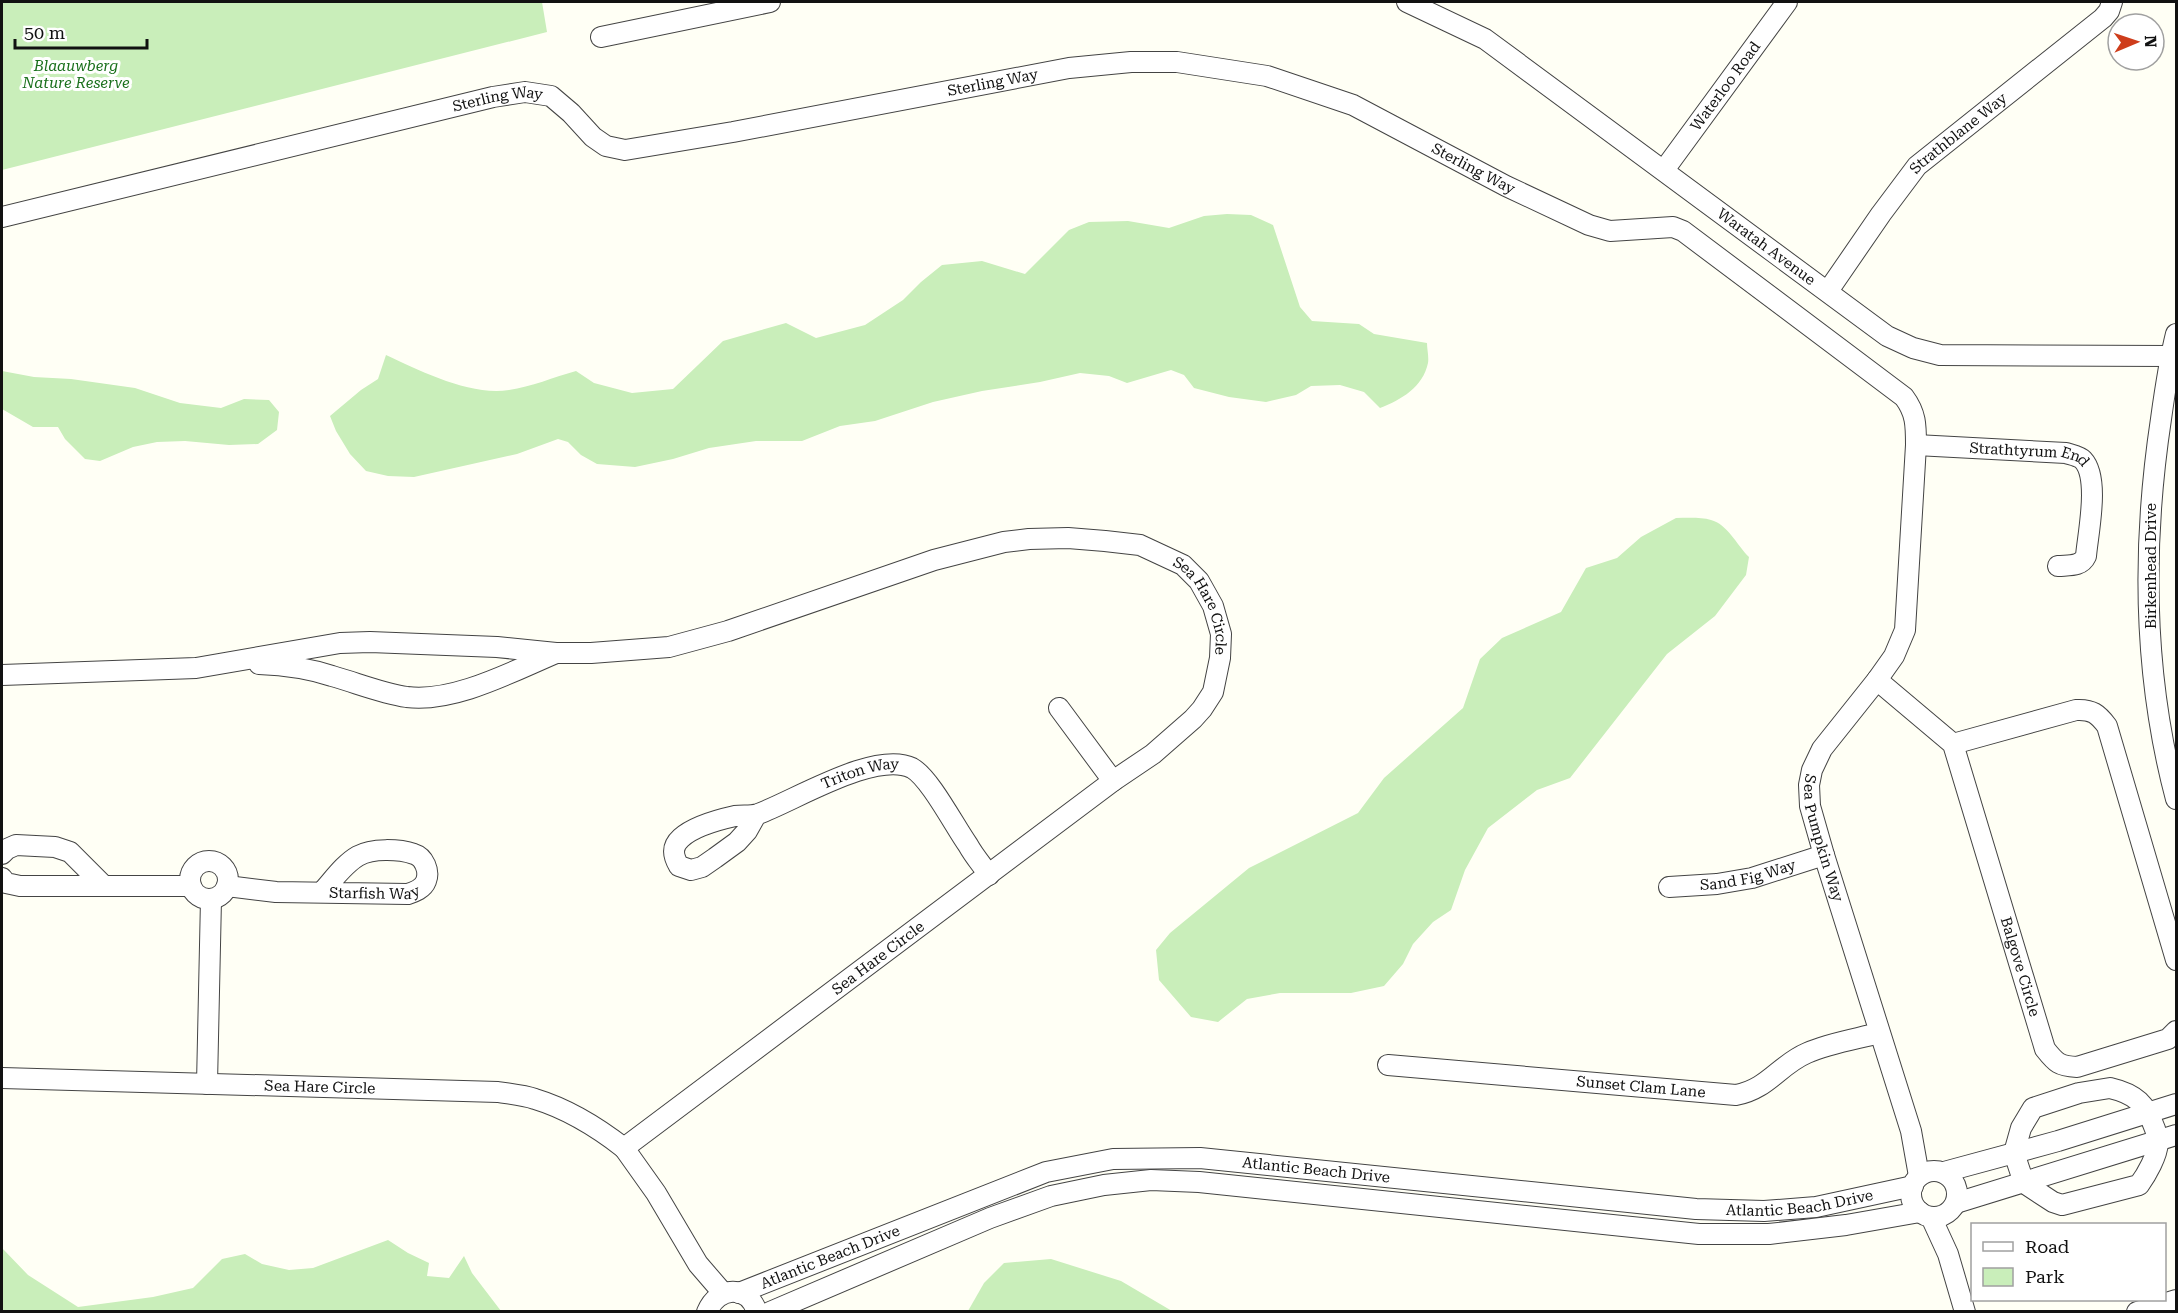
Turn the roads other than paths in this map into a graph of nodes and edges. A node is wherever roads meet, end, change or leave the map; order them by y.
1 (770, 2) edge
2 (1407, 2) edge
3 (1787, 2) edge
4 (2112, 2) edge
5 (680, 10) edge
6 (601, 37) dead end
7 (1664, 170) junction
8 (2, 217) edge
9 (1828, 291) junction
10 (2176, 334) edge
11 (2171, 356) junction
12 (1916, 421) joint
13 (1916, 445) junction
14 (2058, 566) dead end
15 (556, 653) junction
16 (231, 662) junction
17 (2, 675) edge
18 (1878, 680) junction
19 (1059, 708) dead end
20 (1953, 744) junction
21 (1113, 781) junction
22 (2176, 799) edge
23 (756, 815) dead end
24 (2, 854) edge
25 (1824, 855) junction
26 (989, 875) junction
27 (2, 878) edge
28 (104, 885) junction
29 (191, 886) junction
30 (227, 886) junction
31 (1669, 887) dead end
32 (322, 892) junction
33 (211, 899) junction
34 (2176, 960) edge
35 (2176, 1031) edge
36 (1879, 1033) junction
37 (1388, 1065) dead end
38 (2, 1078) edge
39 (207, 1084) junction
40 (2176, 1104) edge
41 (2149, 1112) junction
42 (2081, 1134) junction
43 (2168, 1138) edge
44 (624, 1148) junction
45 (2014, 1153) junction
46 (1200, 1158) junction
47 (2090, 1163) junction
48 (1928, 1176) junction
49 (1199, 1182) junction
50 (2024, 1183) junction
51 (1438, 1184) junction
52 (982, 1198) junction
53 (1435, 1206) junction
54 (1674, 1207) junction
55 (1938, 1212) junction
56 (990, 1218) junction
57 (1672, 1231) junction
58 (2176, 1300) edge
59 (715, 1304) edge
60 (757, 1311) edge
61 (770, 1311) edge
62 (1965, 1311) edge
63 (2137, 1311) edge

1 - 5 street
2 - 7 street, Waratah Avenue
3 - 7 street, Waterloo Road
4 - 9 street, Strathblane Way
5 - 6 street
7 - 9 street, Waratah Avenue
8 - 12 street, Sterling Way
9 - 11 street, Waratah Avenue
10 - 11 street, Birkenhead Drive
11 - 22 street, Birkenhead Drive
12 - 13 street, Sea Pumpkin Way
13 - 14 street, Strathtyrum End
13 - 18 street, Sea Pumpkin Way
15 - 16 street, Sea Hare Circle
15 - 16 street, Sea Hare Circle
15 - 21 street, Sea Hare Circle
16 - 17 street, Sea Hare Circle
18 - 20 street
18 - 25 street, Sea Pumpkin Way
19 - 21 street
20 - 34 street
20 - 35 street, Balgove Circle
21 - 26 street, Sea Hare Circle
23 - 26 street, Triton Way
24 - 28 street
25 - 31 street, Sand Fig Way
25 - 36 street, Sea Pumpkin Way
26 - 44 street, Sea Hare Circle
27 - 28 street
28 - 29 street
29 - 30 street
29 - 33 street
30 - 32 street, Starfish Way
30 - 33 street
32 - 32 street, Starfish Way
33 - 39 street
36 - 37 street, Sunset Clam Lane
36 - 48 street, Sea Pumpkin Way
38 - 39 street, Sea Hare Circle
39 - 44 street, Sea Hare Circle
40 - 41 street, Atlantic Beach Drive
41 - 42 street, Atlantic Beach Drive
41 - 43 street
41 - 45 street
42 - 45 street, Atlantic Beach Drive
42 - 47 street
43 - 47 street, Atlantic Beach Drive
43 - 50 street
44 - 59 street, Sea Hare Circle
45 - 48 street, Atlantic Beach Drive
45 - 50 street
46 - 49 street
46 - 51 street, Atlantic Beach Drive
46 - 52 street, Atlantic Beach Drive
47 - 50 street, Atlantic Beach Drive
48 - 54 street, Atlantic Beach Drive
48 - 55 street
48 - 55 street
49 - 53 street, Atlantic Beach Drive
49 - 56 street, Atlantic Beach Drive
50 - 55 street, Atlantic Beach Drive
51 - 53 street
51 - 54 street, Atlantic Beach Drive
52 - 56 street
52 - 59 street, Atlantic Beach Drive
53 - 57 street, Atlantic Beach Drive
54 - 57 street
55 - 57 street, Atlantic Beach Drive
55 - 62 street
56 - 61 street, Atlantic Beach Drive
58 - 63 street
59 - 60 street

